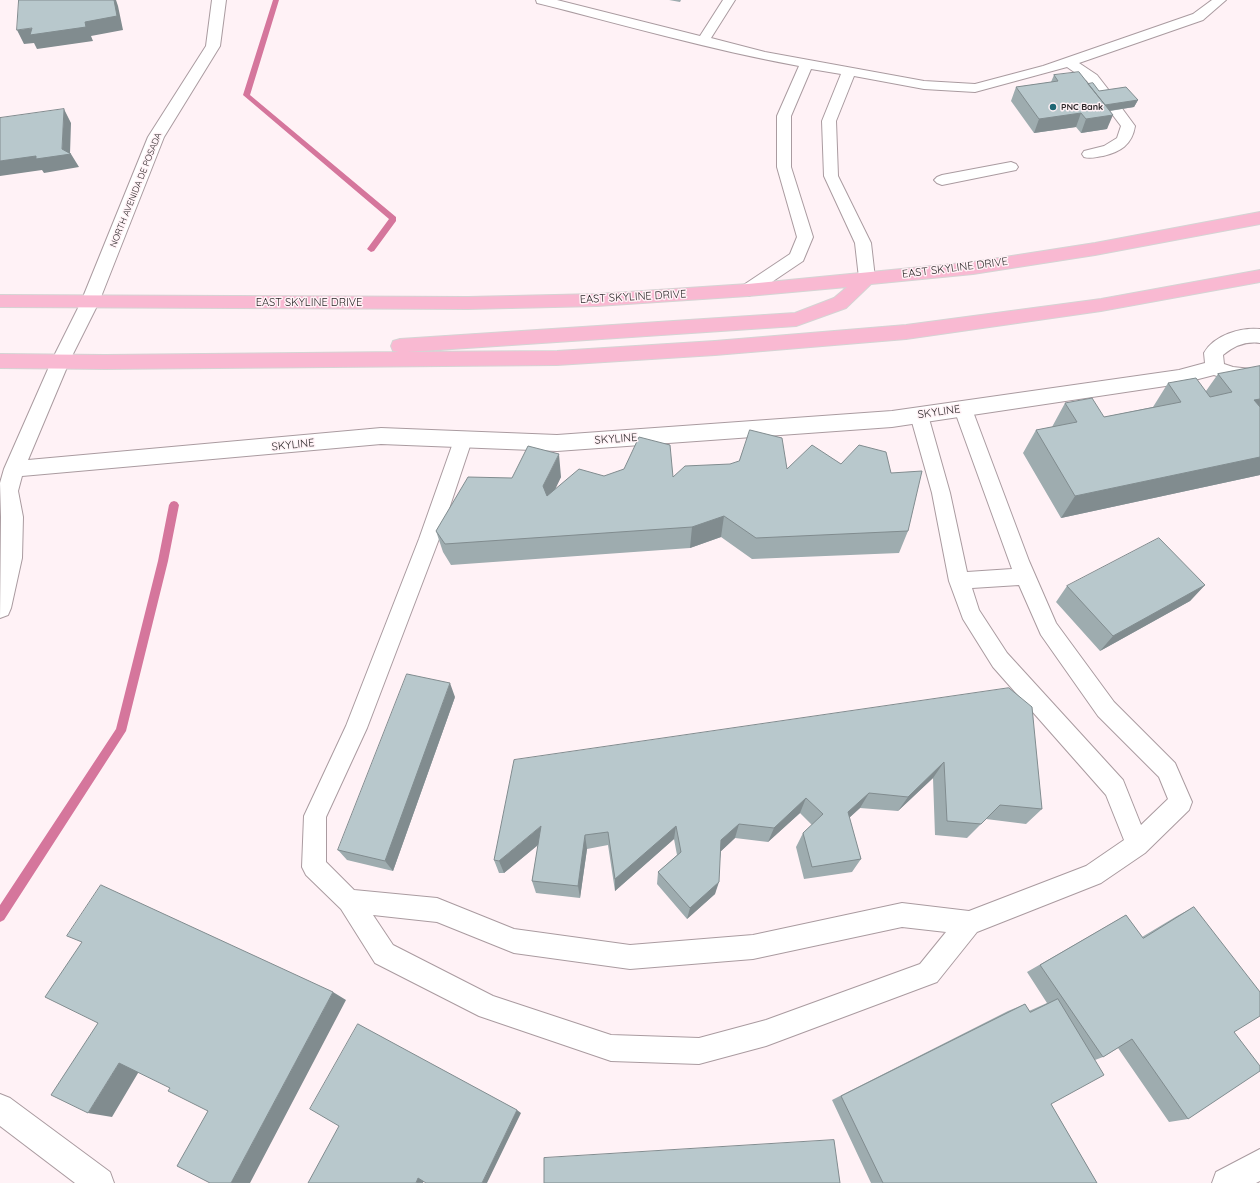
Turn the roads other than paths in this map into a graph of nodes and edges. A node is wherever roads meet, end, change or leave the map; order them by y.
1 (218, 0) edge
2 (542, 0) edge
3 (728, 0) edge
4 (1220, 0) edge
5 (703, 41) junction
6 (1068, 62) junction
7 (807, 64) junction
8 (849, 71) junction
9 (1106, 96) edge
10 (1116, 110) edge
11 (1089, 154) dead end
12 (1011, 168) dead end
13 (942, 180) dead end
14 (1260, 218) edge
15 (1260, 276) edge
16 (867, 278) junction
17 (748, 290) junction
18 (0, 301) edge
19 (90, 302) junction
20 (1260, 336) edge
21 (0, 360) edge
22 (61, 360) junction
23 (276, 360) junction
24 (1214, 368) junction
25 (1260, 377) edge
26 (963, 409) junction
27 (919, 415) junction
28 (463, 440) junction
29 (14, 470) junction
30 (4, 495) edge
31 (1026, 576) junction
32 (959, 581) junction
33 (0, 608) edge
34 (1137, 845) junction
35 (349, 901) junction
36 (969, 923) junction
37 (0, 1108) edge
38 (1260, 1164) edge
39 (99, 1183) edge
40 (1227, 1183) edge

1 - 19 street, NORTH AVENIDA DE POSADA
2 - 5 lane
3 - 5 lane
4 - 6 lane
5 - 7 lane
6 - 8 lane
6 - 9 lane
7 - 8 lane
7 - 17 lane
8 - 16 lane
10 - 11 lane
12 - 13 lane
14 - 16 main road, EAST SKYLINE DRIVE
15 - 23 main road
16 - 17 main road, EAST SKYLINE DRIVE
16 - 23 main road
17 - 19 main road, EAST SKYLINE DRIVE
18 - 19 main road, EAST SKYLINE DRIVE
19 - 22 street, NORTH AVENIDA DE POSADA
20 - 24 street
21 - 22 main road
22 - 23 main road
22 - 29 street, NORTH AVENIDA DE POSADA
24 - 25 street
24 - 26 street, SKYLINE
26 - 27 street, SKYLINE
26 - 31 lane
27 - 28 street, SKYLINE
27 - 32 lane
28 - 29 street, SKYLINE
28 - 35 lane
29 - 30 street, NORTH AVENIDA DE POSADA
30 - 33 street
31 - 32 lane
31 - 34 lane
32 - 34 lane
34 - 36 lane
35 - 36 lane
35 - 36 lane
37 - 39 street
38 - 40 street

